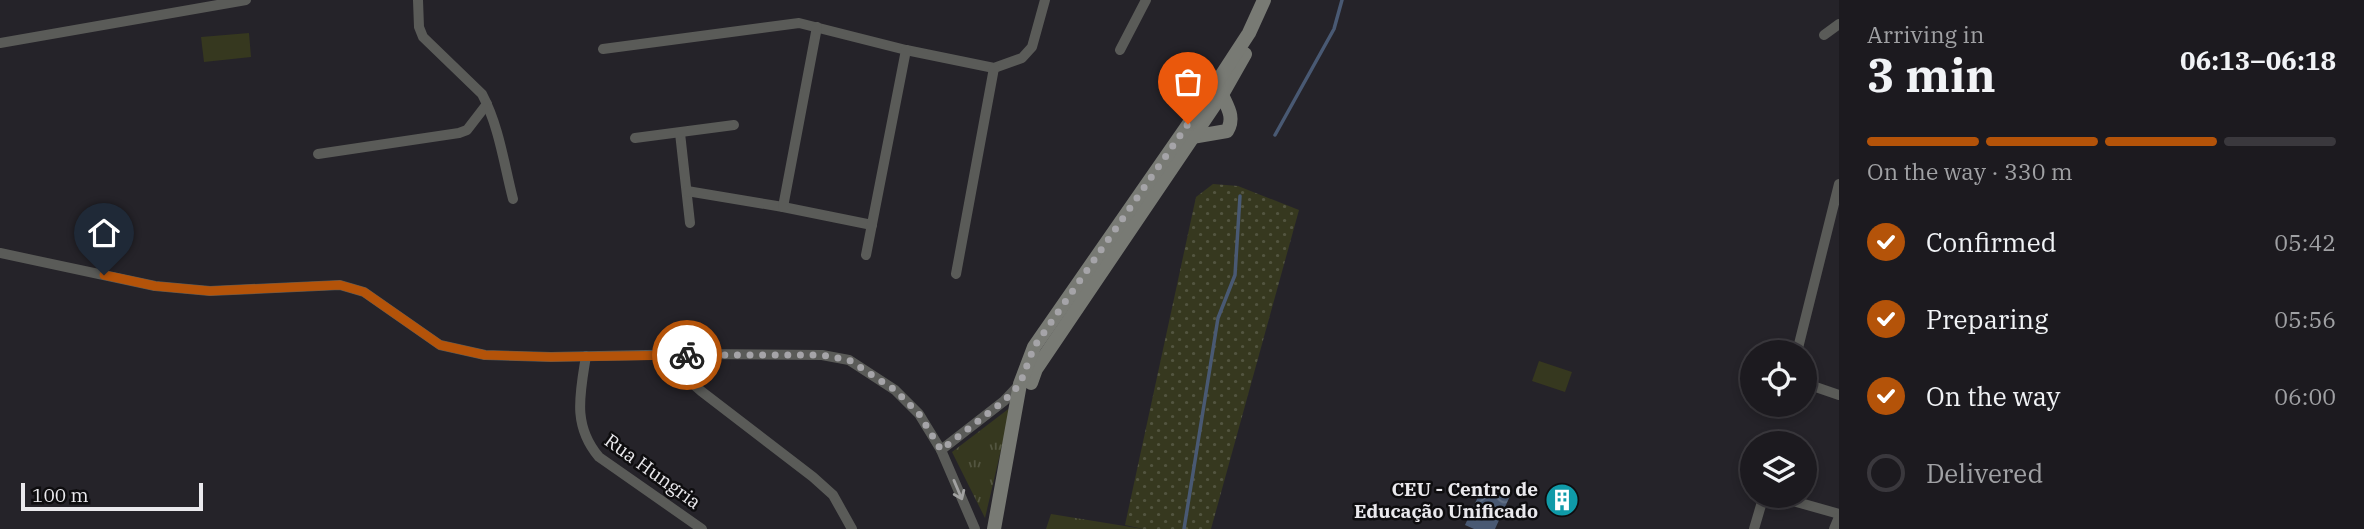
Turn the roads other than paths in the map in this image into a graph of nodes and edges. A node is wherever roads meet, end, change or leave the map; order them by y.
1 (246, 0) edge
2 (418, 0) edge
3 (1045, 0) edge
4 (1146, 0) edge
5 (1264, 0) edge
6 (1273, 0) edge
7 (1839, 24) edge
8 (817, 27) junction
9 (1824, 35) dead end
10 (0, 43) edge
11 (603, 49) dead end
12 (906, 50) junction
13 (1120, 50) dead end
14 (994, 68) junction
15 (1222, 95) junction
16 (487, 104) junction
17 (734, 125) dead end
18 (680, 133) junction
19 (1192, 137) junction
20 (635, 138) dead end
21 (318, 154) dead end
22 (1839, 184) edge
23 (687, 191) junction
24 (513, 199) dead end
25 (783, 207) junction
26 (690, 223) dead end
27 (872, 225) junction
28 (0, 253) edge
29 (866, 255) dead end
30 (956, 274) dead end
31 (1800, 340) edge
32 (660, 355) junction
33 (586, 356) junction
34 (1036, 369) junction
35 (1020, 384) junction
36 (1817, 387) edge
37 (1839, 395) edge
38 (941, 450) junction
39 (1760, 508) edge
40 (1813, 508) edge
41 (1839, 516) edge
42 (702, 529) edge
43 (852, 529) edge
44 (975, 529) edge
45 (994, 529) edge
46 (1001, 529) edge
47 (1754, 529) edge
48 (1835, 529) edge

1 - 10 street
2 - 16 street
3 - 14 street
4 - 13 street
5 - 35 main road
6 - 15 main road
7 - 9 street
8 - 11 street
8 - 12 street
8 - 25 street
12 - 14 street
12 - 27 street
14 - 30 street
15 - 19 main road
15 - 19 main road
16 - 21 street
16 - 24 street
17 - 18 street
18 - 20 street
18 - 23 street
19 - 34 main road
22 - 31 street
23 - 25 street
23 - 26 street
25 - 27 street
27 - 29 street
28 - 33 street
32 - 33 street
32 - 38 street
32 - 43 street
33 - 42 street, Rua Hungria
34 - 35 street
34 - 46 main road
35 - 38 street
35 - 45 main road
36 - 37 street
38 -> 44 street
39 - 47 street
40 - 41 street
41 - 48 street

